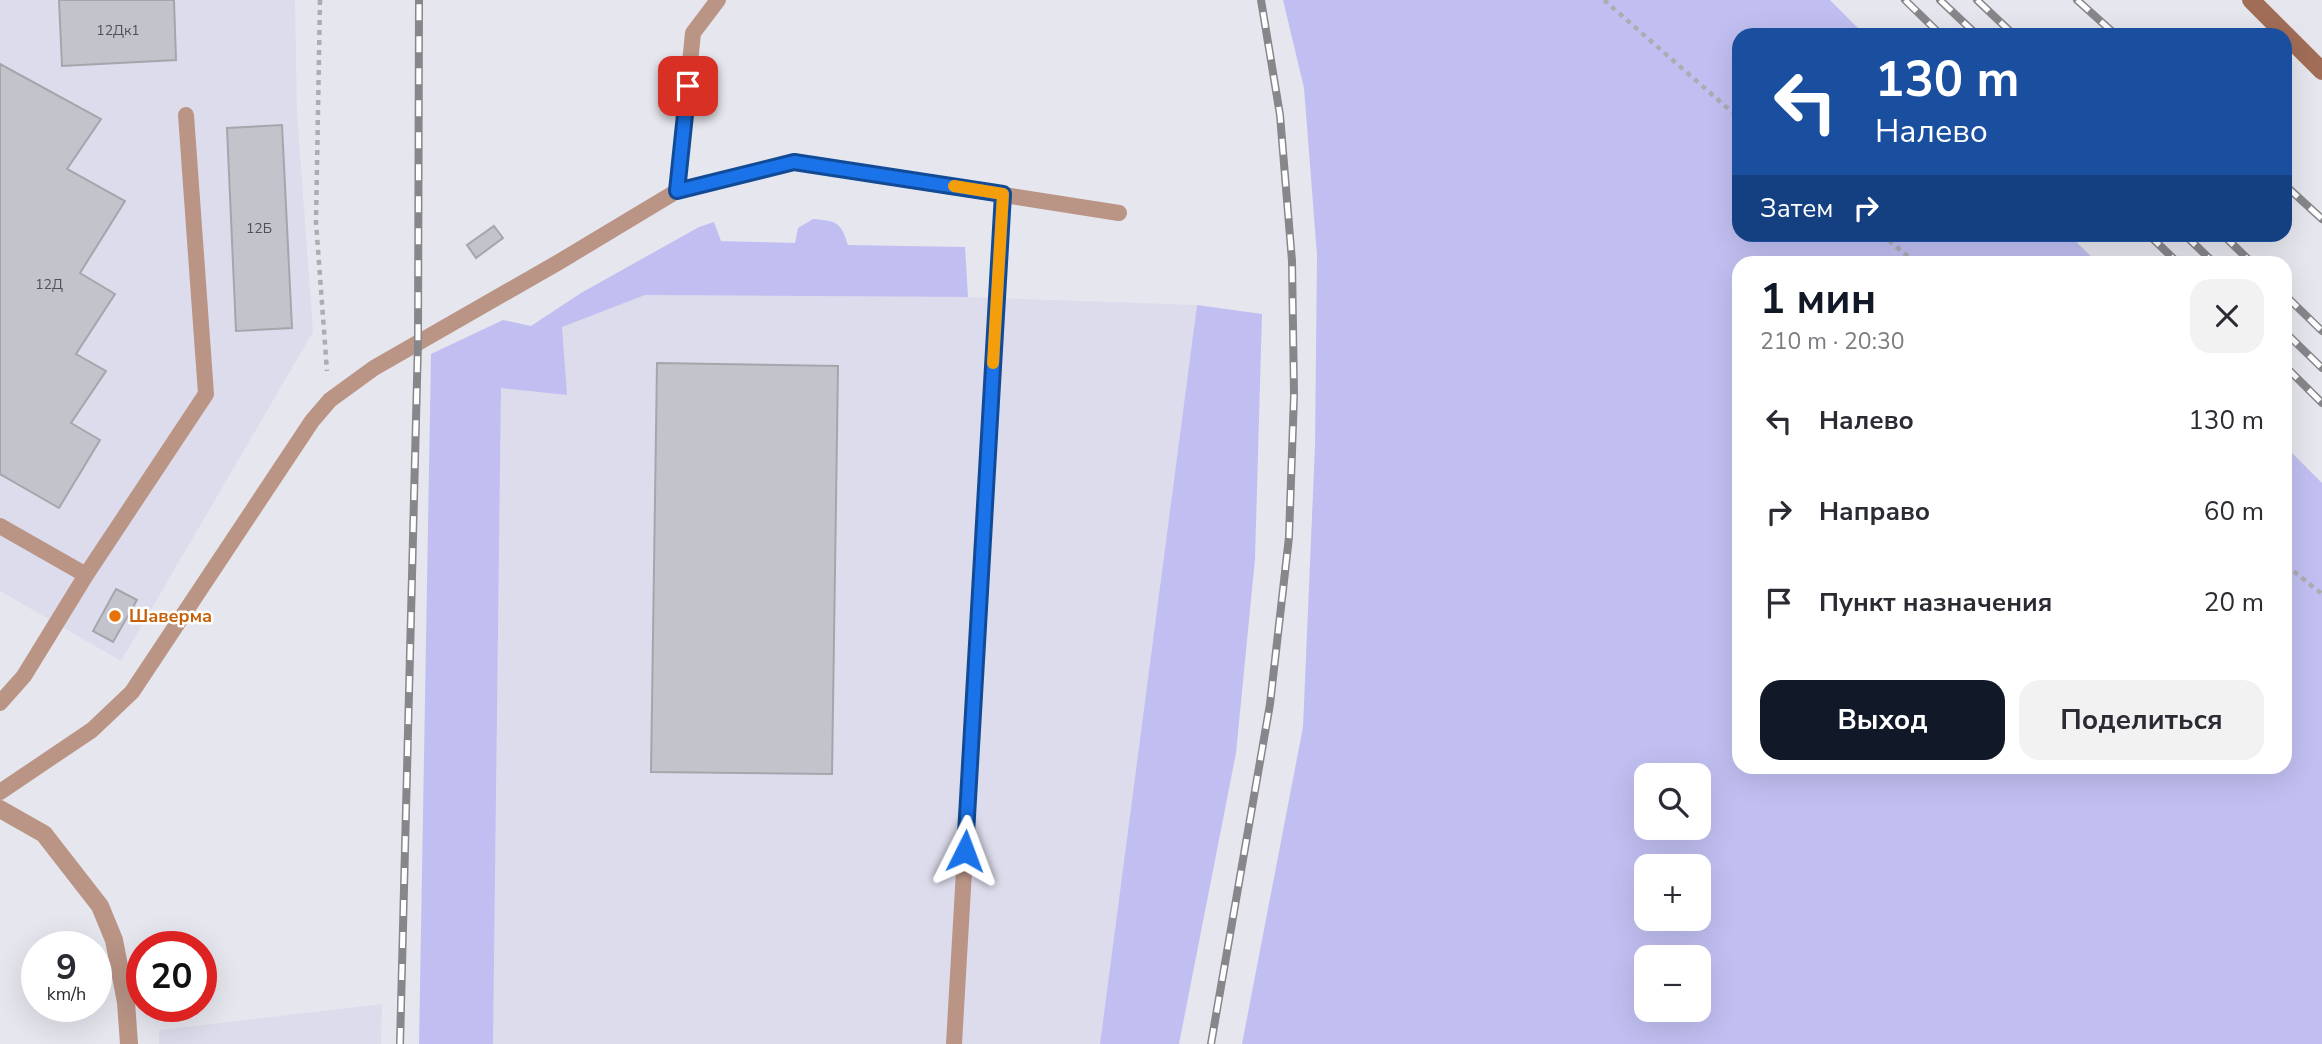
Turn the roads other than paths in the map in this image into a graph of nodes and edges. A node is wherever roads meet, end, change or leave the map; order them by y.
1 (718, 0) edge
2 (2250, 0) edge
3 (2278, 28) edge
4 (2292, 41) edge
5 (2322, 71) edge
6 (186, 116) dead end
7 (677, 191) junction
8 (1003, 194) junction
9 (1119, 213) dead end
10 (0, 526) edge
11 (86, 575) junction
12 (0, 703) edge
13 (0, 792) edge
14 (0, 808) edge
15 (129, 1044) edge
16 (954, 1044) edge

1 - 7 lane
2 - 3 main road
4 - 5 main road
6 - 11 lane
7 - 8 lane
7 - 13 lane
8 - 9 lane
8 - 16 lane
10 - 11 lane
11 - 12 lane
14 - 15 street

